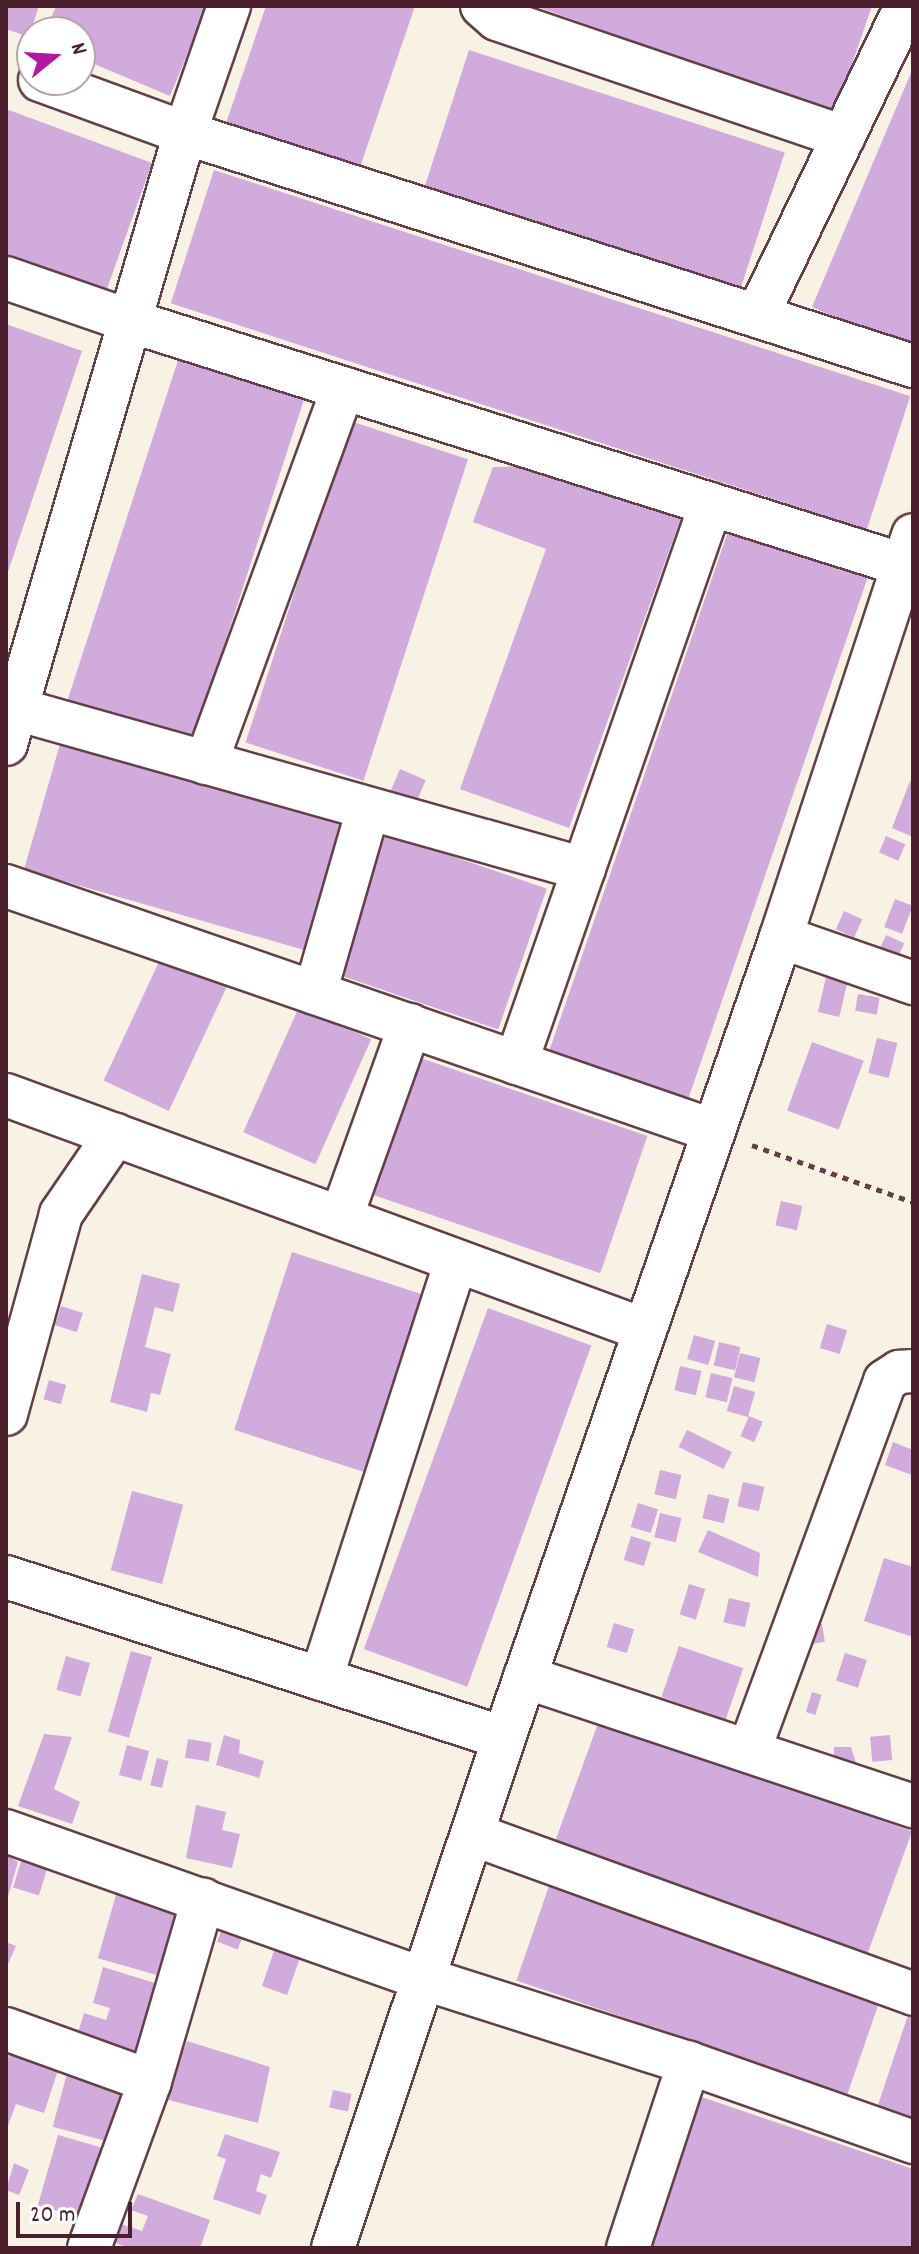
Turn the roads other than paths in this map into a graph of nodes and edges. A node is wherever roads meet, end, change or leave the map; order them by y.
1 (229, 6) edge
2 (482, 6) edge
3 (906, 6) edge
4 (84, 96) edge
5 (185, 133) junction
6 (843, 137) junction
7 (6, 278) edge
8 (757, 316) junction
9 (130, 321) junction
10 (913, 366) edge
11 (343, 388) junction
12 (711, 504) junction
13 (910, 556) edge
14 (11, 727) edge
15 (206, 763) junction
16 (368, 809) junction
17 (584, 869) junction
18 (6, 886) edge
19 (781, 937) junction
20 (913, 983) edge
21 (315, 993) junction
22 (410, 1025) junction
23 (516, 1063) junction
24 (6, 1095) edge
25 (714, 1131) junction
26 (115, 1135) junction
27 (341, 1218) junction
28 (456, 1261) junction
29 (645, 1330) junction
30 (913, 1371) edge
31 (6, 1414) edge
32 (6, 1577) edge
33 (525, 1677) junction
34 (321, 1679) junction
35 (504, 1738) junction
36 (749, 1751) junction
37 (913, 1806) edge
38 (6, 1831) edge
39 (472, 1834) junction
40 (203, 1900) junction
41 (422, 1978) junction
42 (913, 1994) edge
43 (6, 2029) edge
44 (689, 2063) junction
45 (150, 2081) junction
46 (913, 2142) edge
47 (89, 2248) edge
48 (333, 2248) edge
49 (628, 2248) edge

1 - 5 street
2 - 6 street
3 - 6 street
4 - 5 street
5 - 8 street
5 - 9 street
6 - 8 street
7 - 9 street
8 - 10 street
9 - 11 street
9 - 14 street
11 - 12 street
11 - 15 street
12 - 13 street
12 - 17 street
13 - 19 street
14 - 15 street
15 - 16 street
16 - 17 street
16 - 21 street
17 - 23 street
18 - 21 street
19 - 20 street
19 - 25 street
21 - 22 street
22 - 23 street
22 - 27 street
23 - 25 street
24 - 26 street
25 - 29 street
26 - 27 street
26 - 31 street
27 - 28 street
28 - 29 street
28 - 34 street
29 - 33 street
30 - 36 street
32 - 34 street
33 - 35 street
33 - 36 street
34 - 35 street
35 - 39 street
36 - 37 street
38 - 40 street
39 - 41 street
39 - 42 street
40 - 41 street
40 - 45 street
41 - 44 street
41 - 48 street
43 - 45 street
44 - 46 street
44 - 49 street
45 - 47 street

